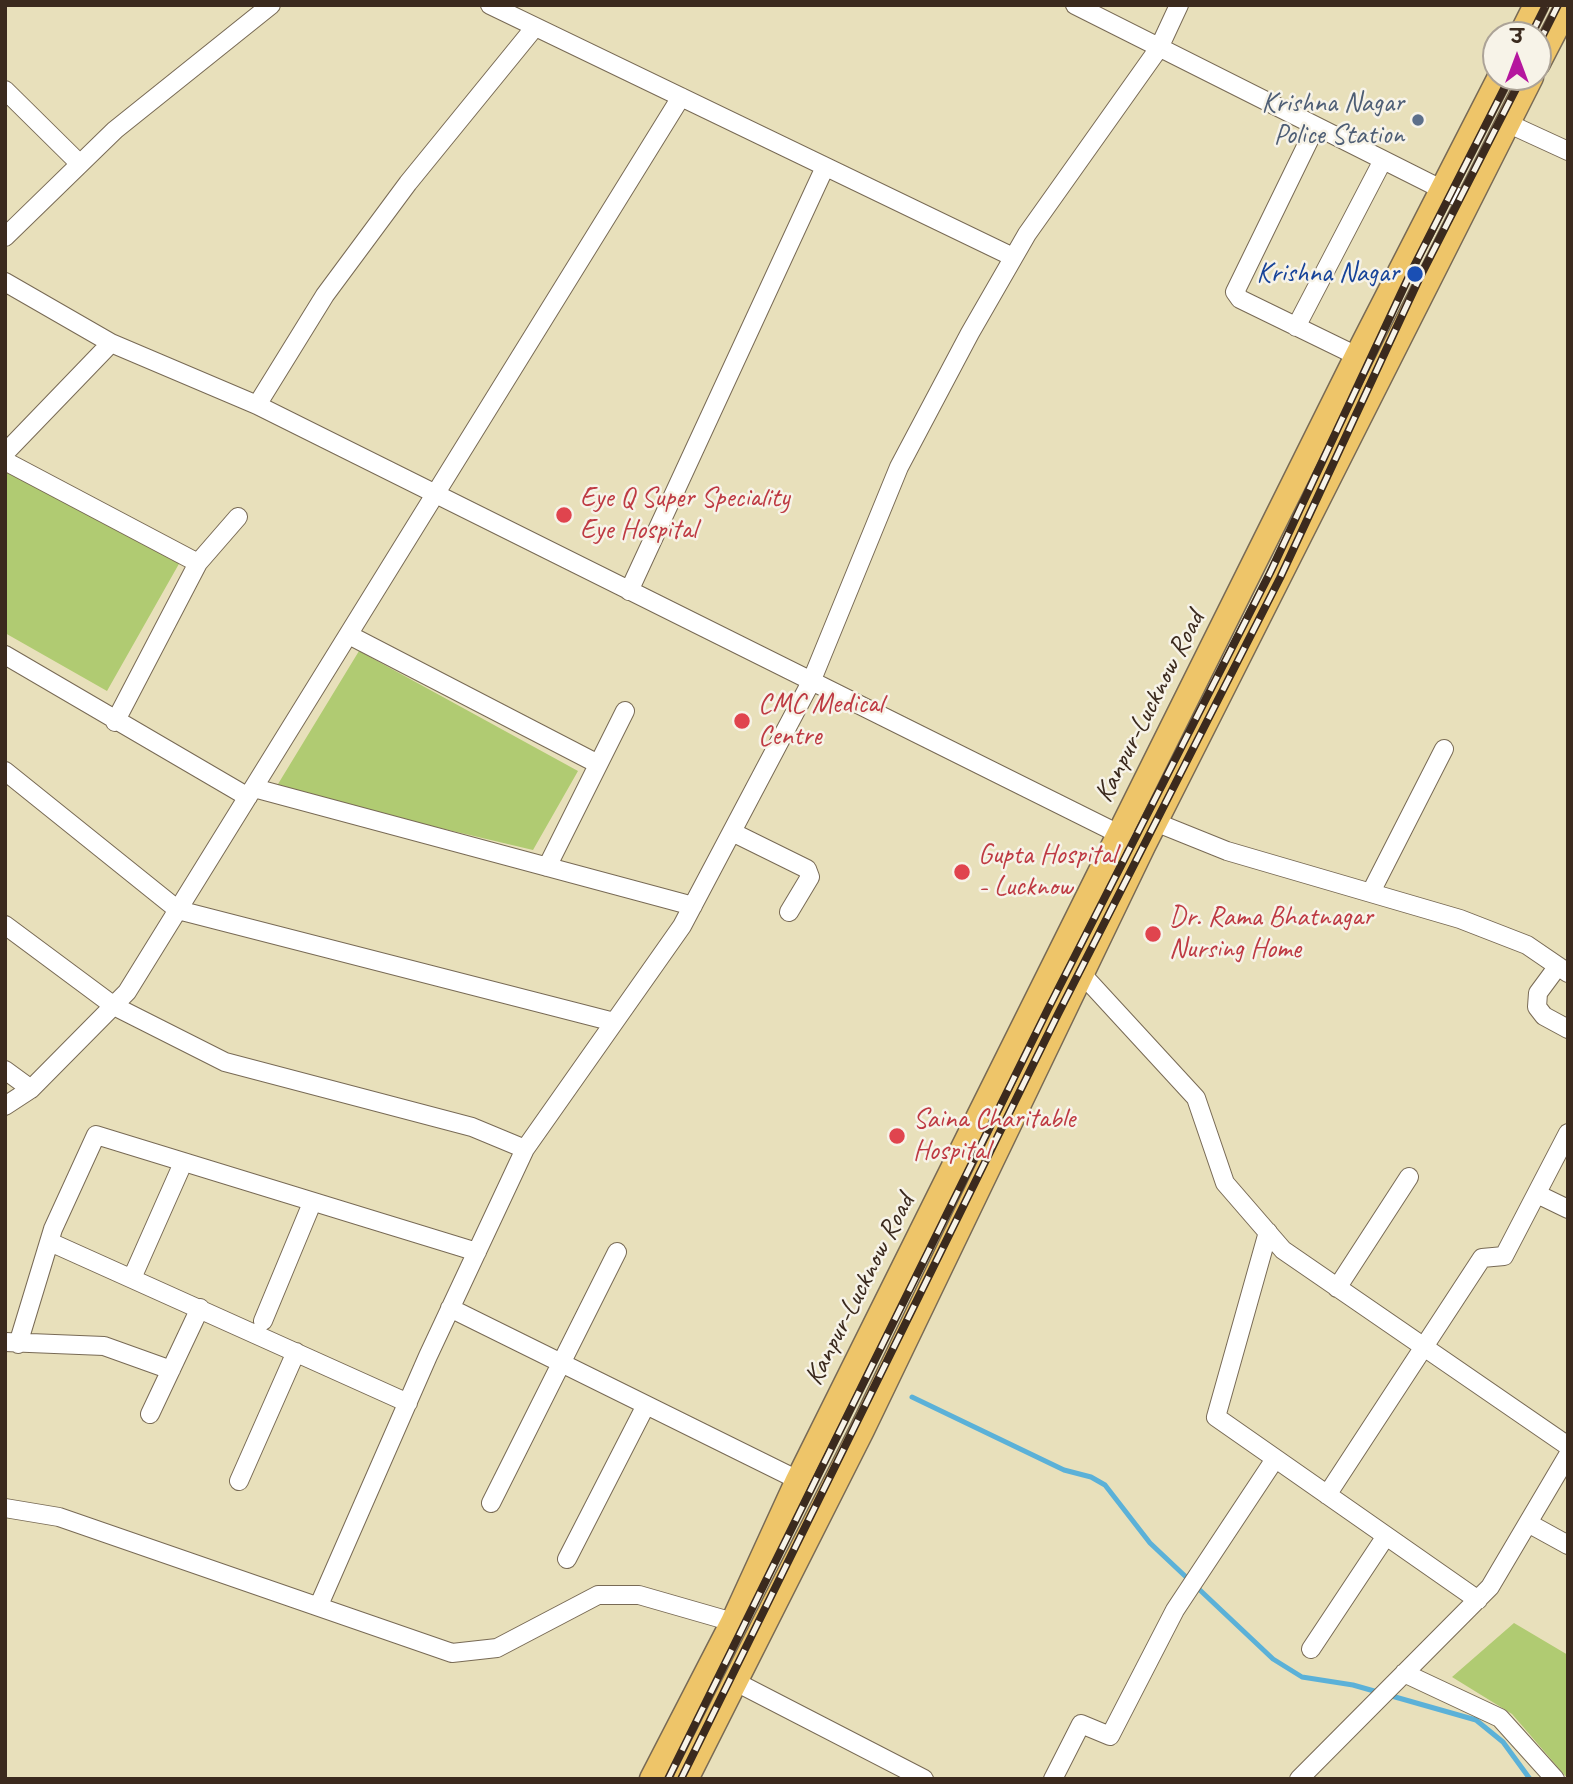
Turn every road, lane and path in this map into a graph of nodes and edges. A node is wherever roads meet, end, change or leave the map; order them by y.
1 (271, 5) edge
2 (490, 5) edge
3 (1075, 5) edge
4 (1180, 5) edge
5 (1536, 5) edge
6 (1568, 5) edge
7 (1528, 21) edge
8 (536, 27) junction
9 (1552, 36) edge
10 (1159, 48) junction
11 (5, 90) edge
12 (1493, 91) edge
13 (1524, 91) edge
14 (681, 97) junction
15 (1507, 124) junction
16 (1315, 128) junction
17 (1568, 151) edge
18 (1382, 162) junction
19 (80, 164) junction
20 (825, 167) junction
21 (1441, 191) junction
22 (1467, 202) junction
23 (5, 237) edge
24 (1013, 257) junction
25 (5, 282) edge
26 (1296, 327) junction
27 (111, 343) junction
28 (1357, 356) junction
29 (257, 405) junction
30 (5, 453) edge
31 (5, 461) edge
32 (436, 495) junction
33 (238, 517) dead end
34 (198, 563) junction
35 (629, 591) junction
36 (349, 635) junction
37 (5, 655) edge
38 (811, 682) junction
39 (625, 710) dead end
40 (115, 722) junction
41 (1444, 749) dead end
42 (598, 764) junction
43 (5, 771) edge
44 (251, 793) junction
45 (1155, 822) junction
46 (732, 832) junction
47 (1119, 835) junction
48 (1143, 846) junction
49 (547, 867) junction
50 (1371, 892) junction
51 (693, 906) junction
52 (178, 910) junction
53 (789, 912) dead end
54 (5, 925) edge
55 (1563, 970) edge
56 (1081, 973) junction
57 (114, 1006) junction
58 (614, 1022) junction
59 (1568, 1029) edge
60 (5, 1070) edge
61 (31, 1089) junction
62 (5, 1106) edge
63 (1568, 1133) edge
64 (525, 1149) junction
65 (183, 1163) junction
66 (1409, 1177) dead end
67 (1536, 1194) junction
68 (312, 1203) junction
69 (1568, 1209) edge
70 (1268, 1233) junction
71 (50, 1241) junction
72 (477, 1252) junction
73 (617, 1252) dead end
74 (132, 1278) junction
75 (1337, 1288) junction
76 (200, 1308) junction
77 (450, 1308) junction
78 (263, 1321) dead end
79 (12, 1343) edge
80 (1423, 1347) junction
81 (296, 1352) junction
82 (560, 1361) junction
83 (170, 1370) junction
84 (408, 1403) junction
85 (646, 1405) junction
86 (150, 1414) dead end
87 (1568, 1446) edge
88 (1568, 1455) edge
89 (1275, 1459) junction
90 (798, 1480) junction
91 (239, 1481) dead end
92 (1327, 1495) junction
93 (491, 1503) dead end
94 (5, 1508) edge
95 (1528, 1523) junction
96 (1386, 1536) junction
97 (1568, 1545) edge
98 (566, 1559) dead end
99 (1478, 1600) junction
100 (319, 1605) junction
101 (733, 1622) junction
102 (1311, 1649) dead end
103 (1399, 1679) junction
104 (734, 1681) junction
105 (652, 1779) edge
106 (686, 1779) edge
107 (924, 1779) edge
108 (1053, 1779) edge
109 (1299, 1779) edge
110 (1555, 1779) edge

1 - 19 street
2 - 8 street
3 - 10 street
4 - 10 street
5 - 7 highway
6 - 9 highway
8 - 14 street
8 - 29 street
10 - 16 street
10 - 24 street
11 - 19 street
12 - 21 highway, Kanpur-Lucknow Road
13 - 15 highway, Kanpur-Lucknow Road
14 - 20 street
14 - 32 street
15 - 17 street
15 - 22 highway, Kanpur-Lucknow Road
16 - 18 street
16 - 26 street
18 - 21 street
18 - 26 street
19 - 23 street
20 - 24 street
20 - 35 street
21 - 22 street
21 - 28 highway, Kanpur-Lucknow Road
22 - 45 highway, Kanpur-Lucknow Road
24 - 38 street
25 - 27 street
26 - 28 street
27 - 29 street
27 - 30 street
28 - 47 highway, Kanpur-Lucknow Road
29 - 32 street
31 - 34 street
32 - 35 street
32 - 36 street
33 - 34 street
34 - 40 street
35 - 38 street
36 - 42 street
36 - 44 street
37 - 40 street
38 - 46 street
38 - 47 street
39 - 42 street
40 - 44 street
41 - 50 street
42 - 49 street
43 - 52 street
44 - 49 street
44 - 52 street
45 - 48 highway, Kanpur-Lucknow Road
45 - 50 street
46 - 51 street
46 - 53 street
47 - 48 street
47 - 90 highway, Kanpur-Lucknow Road
48 - 56 highway, Kanpur-Lucknow Road
49 - 51 street
50 - 55 street
51 - 58 street
52 - 57 street
52 - 58 street
54 - 57 street
55 - 59 street
56 - 70 street
56 - 104 highway, Kanpur-Lucknow Road
57 - 61 street
57 - 64 street
58 - 64 street
60 - 61 street
61 - 62 street
63 - 67 street
64 - 72 street
65 - 68 street
65 - 71 street
65 - 74 street
66 - 75 street
67 - 69 street
67 - 80 street
68 - 72 street
68 - 78 street
70 - 75 street
70 - 89 street
71 - 74 street
71 - 79 street
72 - 77 street
73 - 82 street
74 - 76 street
75 - 80 street
76 - 81 street
76 - 83 street
77 - 82 street
77 - 84 street
79 - 83 street
80 - 87 street
80 - 92 street
81 - 84 street
81 - 91 street
82 - 85 street
82 - 93 street
83 - 86 street
84 - 100 street
85 - 90 street
85 - 98 street
88 - 95 street
89 - 92 street
89 - 108 street
90 - 101 highway, Kanpur-Lucknow Road
92 - 96 street
94 - 100 street
95 - 97 street
95 - 99 street
96 - 99 street
96 - 102 street
99 - 103 street
100 - 101 street
101 - 105 highway, Kanpur-Lucknow Road
103 - 109 street
103 - 110 street
104 - 106 highway, Kanpur-Lucknow Road
104 - 107 street

